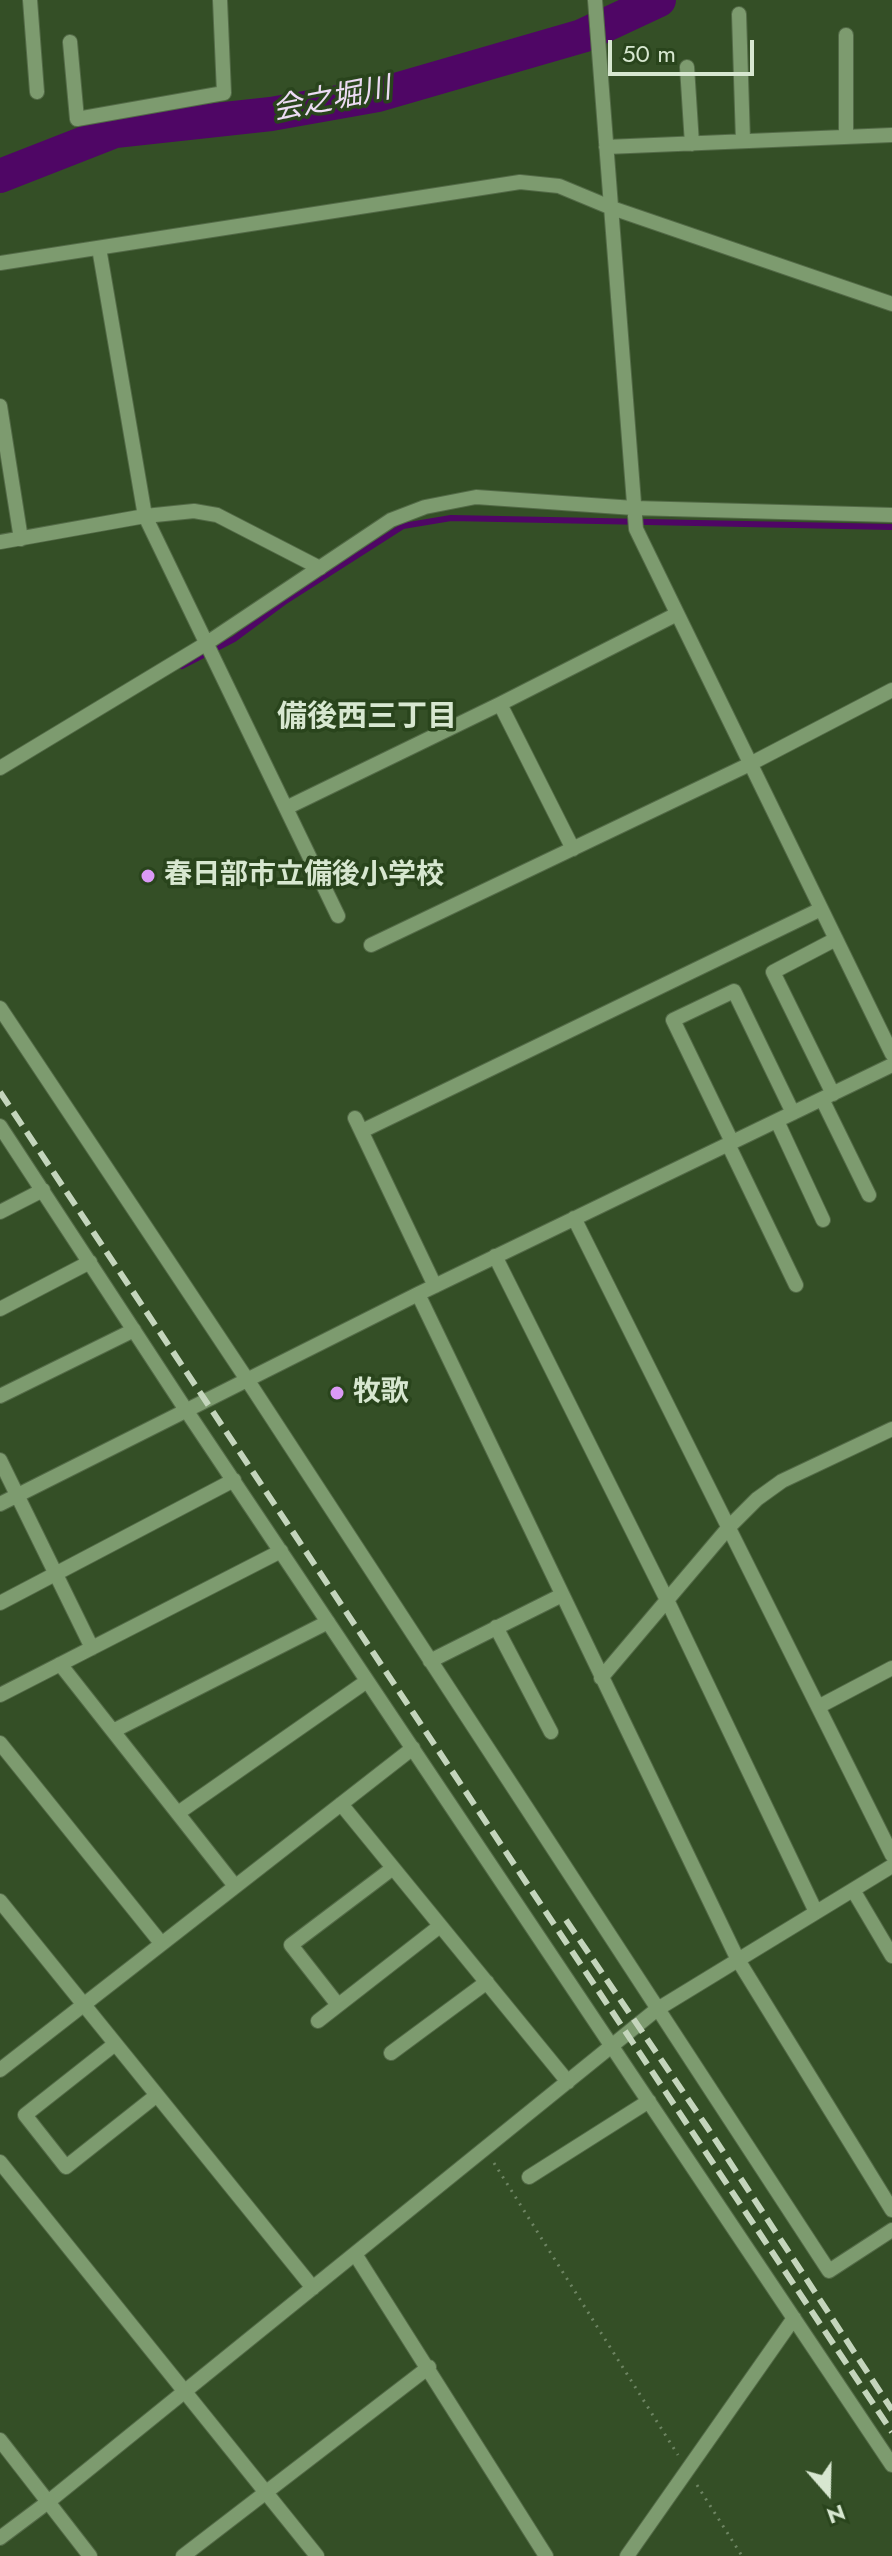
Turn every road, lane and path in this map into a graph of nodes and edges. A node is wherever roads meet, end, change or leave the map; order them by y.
1 (30, 0) edge
2 (220, 0) edge
3 (595, 0) edge
4 (739, 14) dead end
5 (846, 35) dead end
6 (70, 42) dead end
7 (687, 67) dead end
8 (37, 92) dead end
9 (892, 135) edge
10 (846, 137) junction
11 (743, 141) junction
12 (692, 144) junction
13 (606, 147) junction
14 (612, 208) junction
15 (99, 248) junction
16 (0, 263) edge
17 (892, 304) edge
18 (0, 406) edge
19 (634, 508) junction
20 (892, 515) edge
21 (145, 516) junction
22 (21, 539) junction
23 (0, 542) edge
24 (320, 568) junction
25 (677, 614) junction
26 (207, 643) junction
27 (892, 690) edge
28 (500, 704) junction
29 (750, 764) junction
30 (0, 768) edge
31 (286, 808) junction
32 (573, 849) junction
33 (821, 909) junction
34 (338, 916) dead end
35 (836, 939) junction
36 (371, 945) dead end
37 (0, 1008) edge
38 (892, 1054) edge
39 (892, 1065) edge
40 (828, 1096) junction
41 (793, 1113) junction
42 (777, 1121) junction
43 (0, 1126) edge
44 (730, 1143) junction
45 (43, 1190) junction
46 (869, 1195) dead end
47 (0, 1212) edge
48 (574, 1218) junction
49 (823, 1220) dead end
50 (495, 1256) junction
51 (90, 1262) junction
52 (796, 1285) dead end
53 (435, 1286) junction
54 (418, 1294) junction
55 (0, 1309) edge
56 (134, 1330) junction
57 (248, 1381) junction
58 (0, 1396) edge
59 (186, 1410) junction
60 (892, 1429) edge
61 (0, 1460) edge
62 (234, 1480) junction
63 (18, 1495) junction
64 (0, 1504) edge
65 (729, 1527) junction
66 (281, 1551) junction
67 (56, 1573) junction
68 (562, 1595) junction
69 (667, 1600) junction
70 (0, 1603) edge
71 (328, 1622) junction
72 (496, 1627) junction
73 (92, 1648) junction
74 (430, 1661) junction
75 (60, 1664) junction
76 (892, 1668) edge
77 (601, 1678) junction
78 (367, 1681) junction
79 (0, 1695) edge
80 (818, 1707) junction
81 (113, 1731) junction
82 (551, 1732) dead end
83 (0, 1743) edge
84 (413, 1748) junction
85 (341, 1804) junction
86 (178, 1813) junction
87 (892, 1855) edge
88 (892, 1866) edge
89 (393, 1868) junction
90 (235, 1886) junction
91 (853, 1890) junction
92 (0, 1901) edge
93 (816, 1912) junction
94 (13, 1917) junction
95 (440, 1926) junction
96 (0, 1927) edge
97 (161, 1943) junction
98 (892, 1956) edge
99 (738, 1960) junction
100 (487, 1982) junction
101 (83, 2004) junction
102 (338, 2005) junction
103 (656, 2010) junction
104 (318, 2021) dead end
105 (115, 2044) junction
106 (612, 2046) junction
107 (391, 2053) dead end
108 (0, 2070) edge
109 (568, 2082) junction
110 (157, 2095) junction
111 (649, 2101) junction
112 (485, 2149) junction
113 (0, 2162) edge
114 (529, 2177) dead end
115 (892, 2210) edge
116 (888, 2233) edge
117 (892, 2250) edge
118 (355, 2254) junction
119 (313, 2288) junction
120 (794, 2318) junction
121 (429, 2367) junction
122 (186, 2391) junction
123 (0, 2440) edge
124 (892, 2465) edge
125 (688, 2470) junction
126 (266, 2490) junction
127 (48, 2502) junction
128 (0, 2538) edge
129 (90, 2556) edge
130 (183, 2556) edge
131 (317, 2556) edge
132 (546, 2556) edge
133 (627, 2556) edge
134 (742, 2556) edge

1 - 8 street
2 - 6 street
3 - 13 street
4 - 11 street
5 - 10 street
7 - 12 street
9 - 10 street
10 - 11 street
11 - 12 street
12 - 13 street
13 - 14 street
14 - 15 street
14 - 17 street
14 - 19 street
15 - 16 street
15 - 21 street
18 - 22 street
19 - 20 street
19 - 24 street
19 - 25 street
21 - 22 street
21 - 24 street
21 - 26 street
22 - 23 street
24 - 26 street
25 - 28 street
25 - 29 street
26 - 30 street
26 - 31 street
27 - 29 street
28 - 31 street
28 - 32 street
29 - 32 street
29 - 33 street
31 - 34 street
32 - 36 street
33 - 35 street
33 - 53 street
35 - 38 street
35 - 40 street
37 - 57 street
39 - 40 street
40 - 41 street
40 - 46 street
41 - 42 street
41 - 44 street
42 - 44 street
42 - 49 street
43 - 45 street
44 - 48 street
44 - 52 street
45 - 47 street
45 - 51 street
48 - 50 street
48 - 65 street
50 - 53 street
50 - 69 street
51 - 55 street
51 - 56 street
53 - 54 street
54 - 57 street
54 - 68 street
56 - 58 street
56 - 59 street
57 - 59 street
57 - 74 street
59 - 62 street
59 - 63 street
60 - 65 street
61 - 63 street
62 - 66 street
62 - 67 street
63 - 64 street
63 - 67 street
65 - 69 street
65 - 80 street
66 - 71 street
66 - 73 street
67 - 70 street
67 - 73 street
68 - 72 street
68 - 77 street
69 - 77 street
69 - 93 street
71 - 78 street
71 - 81 street
72 - 74 street
72 - 82 street
73 - 75 street
74 - 103 street
75 - 79 street
75 - 81 street
76 - 80 street
77 - 99 street
78 - 84 street
78 - 86 street
80 - 87 street
81 - 86 street
83 - 97 street
84 - 85 street
84 - 106 street
85 - 89 street
85 - 90 street
86 - 90 street
88 - 91 street
89 - 95 street
89 - 102 street
90 - 97 street
91 - 93 street
91 - 98 street
92 - 94 street
93 - 99 street
94 - 96 street
94 - 101 street
95 - 100 street
95 - 102 street
97 - 101 street
99 - 103 street
99 - 115 street
100 - 107 street
100 - 109 street
101 - 105 street
101 - 108 street
102 - 104 street
103 - 106 street
103 - 116 street
105 - 110 street
105 - 110 street
106 - 109 street
106 - 111 street
109 - 112 street
110 - 119 street
111 - 114 street
111 - 120 street
112 - 118 street
112 - 125 path
113 - 122 street
116 - 117 street
118 - 119 street
118 - 121 street
119 - 122 street
120 - 124 street
120 - 125 street
121 - 126 street
121 - 132 street
122 - 126 street
122 - 127 street
123 - 127 street
125 - 133 street
125 - 134 path
126 - 130 street
126 - 131 street
127 - 128 street
127 - 129 street

